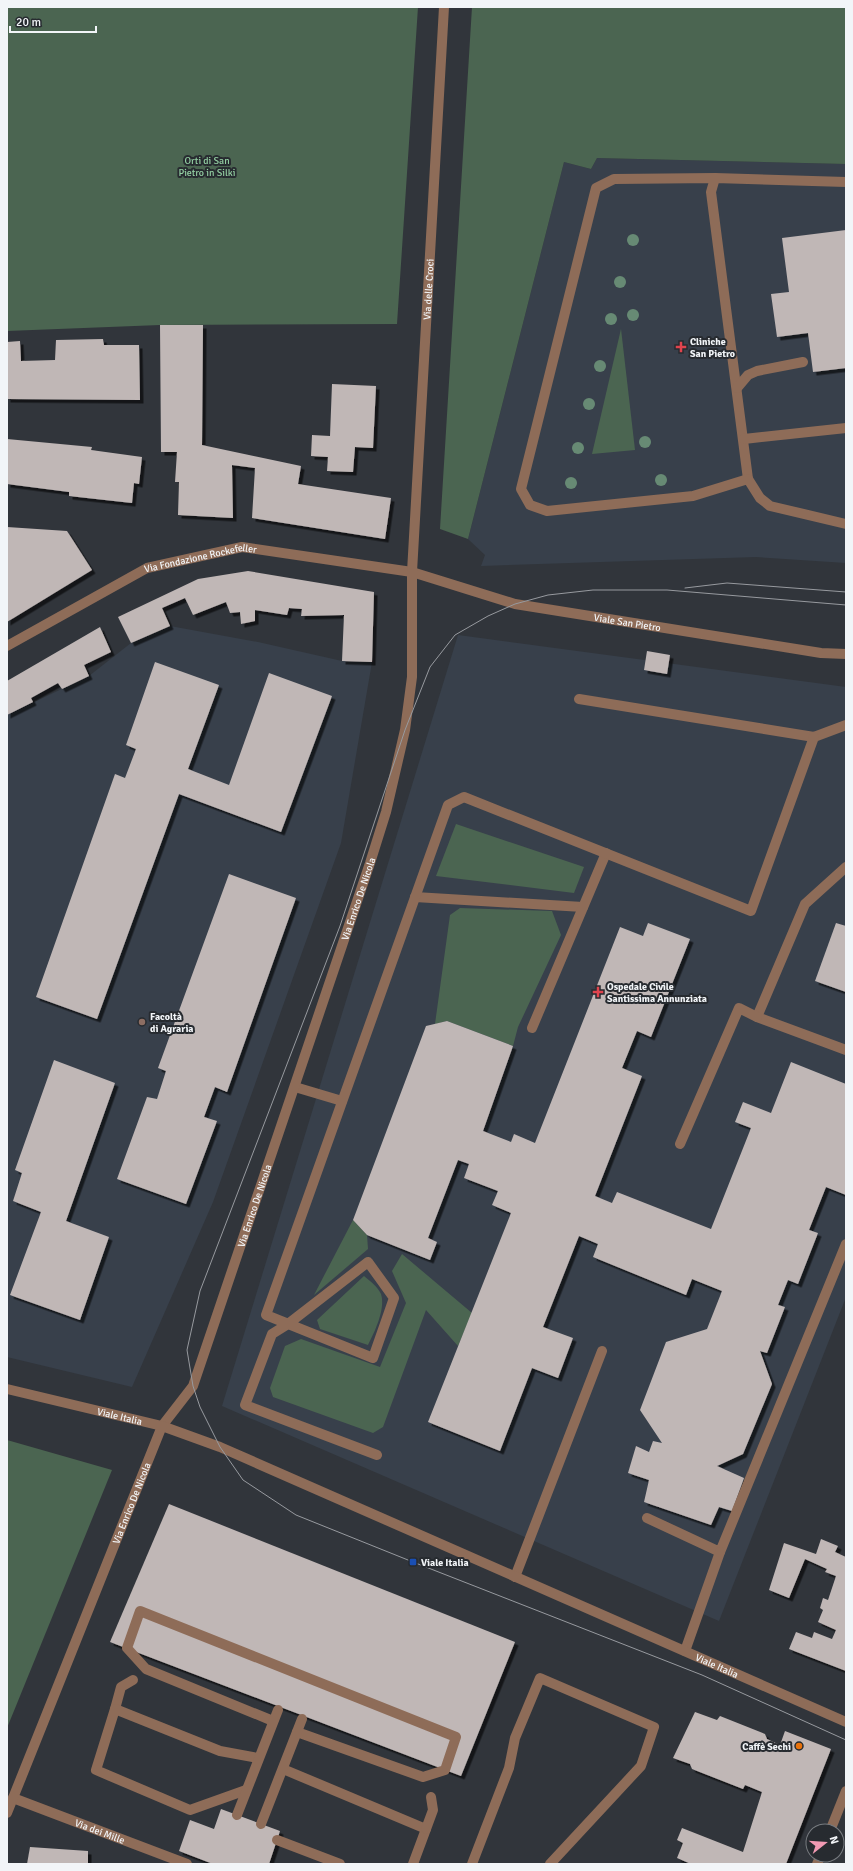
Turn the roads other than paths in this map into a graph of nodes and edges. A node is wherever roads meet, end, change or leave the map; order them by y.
1 (444, 7) edge
2 (715, 178) junction
3 (846, 182) edge
4 (803, 362) dead end
5 (737, 388) junction
6 (846, 428) edge
7 (744, 439) junction
8 (748, 479) junction
9 (846, 524) edge
10 (412, 572) junction
11 (7, 646) edge
12 (846, 654) edge
13 (579, 699) dead end
14 (846, 725) edge
15 (814, 737) junction
16 (606, 853) junction
17 (846, 867) edge
18 (415, 897) junction
19 (583, 907) junction
20 (757, 1016) junction
21 (532, 1028) dead end
22 (846, 1050) edge
23 (295, 1087) junction
24 (342, 1101) junction
25 (680, 1144) dead end
26 (846, 1244) edge
27 (288, 1324) junction
28 (602, 1351) dead end
29 (7, 1389) edge
30 (162, 1426) junction
31 (377, 1455) dead end
32 (647, 1518) dead end
33 (720, 1552) junction
34 (516, 1577) junction
35 (685, 1651) junction
36 (133, 1680) dead end
37 (115, 1710) junction
38 (278, 1710) dead end
39 (268, 1719) junction
40 (302, 1719) dead end
41 (846, 1722) edge
42 (297, 1732) junction
43 (258, 1758) junction
44 (283, 1769) junction
45 (246, 1790) junction
46 (846, 1791) edge
47 (431, 1797) dead end
48 (13, 1798) junction
49 (7, 1812) edge
50 (237, 1815) dead end
51 (833, 1823) edge
52 (261, 1824) dead end
53 (426, 1829) junction
54 (277, 1840) dead end
55 (187, 1864) edge
56 (340, 1864) edge
57 (413, 1864) edge
58 (472, 1864) edge
59 (550, 1864) edge

1 - 10 street, Via delle Croci
2 - 3 street
2 - 5 street
2 - 8 street
4 - 5 street
5 - 7 street
6 - 7 street
7 - 8 street
8 - 9 street
10 - 11 street, Via Fondazione Rockefeller
10 - 12 street, Viale San Pietro
10 - 23 street, Via Enrico De Nicola
13 - 15 street
14 - 15 street
15 - 16 street
16 - 18 street
16 - 19 street
17 - 20 street
18 - 19 street
18 - 24 street
19 - 21 street
20 - 22 street
20 - 25 street
23 - 24 street
23 - 30 street, Via Enrico De Nicola
24 - 27 street
26 - 33 street
27 - 27 street
27 - 31 street
28 - 34 street
29 - 30 street, Viale Italia
30 - 34 street, Viale Italia
30 - 48 street, Via Enrico De Nicola
32 - 33 street
33 - 35 street
34 - 35 street, Viale Italia
35 - 41 street, Viale Italia
36 - 37 street
37 - 43 street
37 - 45 street
38 - 39 street
39 - 42 street
39 - 43 street
40 - 42 street
42 - 44 street
43 - 45 street
44 - 52 street
44 - 53 street
45 - 50 street
46 - 51 street
47 - 53 street
48 - 49 street, Via Enrico De Nicola
48 - 55 street, Via dei Mille
53 - 57 street
54 - 56 street
58 - 59 street

